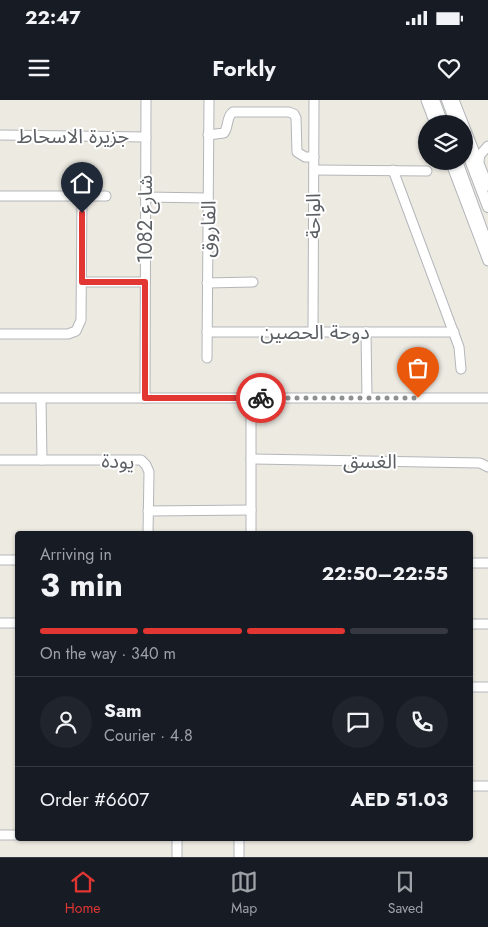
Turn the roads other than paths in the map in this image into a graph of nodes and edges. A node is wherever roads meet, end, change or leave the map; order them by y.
1 (146, 100) edge
2 (209, 100) edge
3 (314, 100) edge
4 (428, 100) edge
5 (447, 100) edge
6 (454, 100) edge
7 (432, 115) edge
8 (437, 115) edge
9 (453, 115) edge
10 (459, 115) edge
11 (208, 135) junction
12 (0, 136) edge
13 (146, 136) junction
14 (473, 144) edge
15 (488, 145) edge
16 (473, 152) edge
17 (314, 157) junction
18 (473, 161) edge
19 (479, 161) junction
20 (314, 170) junction
21 (394, 170) junction
22 (453, 170) edge
23 (460, 170) edge
24 (428, 171) dead end
25 (488, 186) edge
26 (0, 196) edge
27 (82, 196) junction
28 (106, 196) dead end
29 (145, 197) junction
30 (208, 198) junction
31 (488, 207) edge
32 (488, 246) edge
33 (488, 262) edge
34 (82, 282) junction
35 (145, 282) junction
36 (253, 282) dead end
37 (207, 283) junction
38 (207, 332) junction
39 (366, 332) junction
40 (454, 332) junction
41 (313, 333) junction
42 (0, 334) edge
43 (207, 358) dead end
44 (461, 369) dead end
45 (0, 398) edge
46 (41, 398) junction
47 (145, 398) junction
48 (250, 398) junction
49 (367, 398) junction
50 (488, 398) edge
51 (251, 459) junction
52 (0, 460) edge
53 (42, 460) junction
54 (488, 467) edge
55 (251, 510) junction
56 (148, 511) junction
57 (148, 531) edge
58 (251, 531) edge
59 (0, 560) edge
60 (15, 560) edge
61 (473, 563) edge
62 (488, 563) edge
63 (0, 623) edge
64 (15, 623) edge
65 (473, 624) edge
66 (488, 624) edge
67 (473, 687) edge
68 (488, 687) edge
69 (473, 786) edge
70 (488, 786) edge
71 (6, 825) dead end
72 (3, 835) edge
73 (175, 841) edge
74 (239, 841) edge
75 (177, 857) edge
76 (239, 857) edge

1 - 13 street, شارع 1082
2 - 11 street, الفاروق
3 - 17 street, الواحة
4 - 7 street
4 - 8 street
5 - 9 street
6 - 10 street
11 - 17 street
11 - 30 street, الفاروق
12 - 13 street, جزيرة الاسحاط
13 - 29 street, شارع 1082
14 - 15 street
15 - 19 street
16 - 19 street
17 - 20 street, الواحة
18 - 31 street
19 - 25 street
20 - 21 street
20 - 41 street, الواحة
21 - 24 street
21 - 40 street
22 - 33 street
23 - 32 street
26 - 27 street
27 - 28 street
27 - 34 street
29 - 30 street
29 - 35 street, شارع 1082
30 - 37 street, الفاروق
34 - 35 street
34 - 42 street
35 - 47 street, شارع 1082
36 - 37 street
37 - 38 street, الفاروق
38 - 41 street, دوحة الحصين
38 - 43 street, الفاروق
39 - 40 street, دوحة الحصين
39 - 41 street, دوحة الحصين
39 - 49 street
40 - 44 street
45 - 46 street
46 - 47 street
46 - 53 street
47 - 48 street
48 - 49 street
48 - 51 street
49 - 50 street
51 - 54 street, الغسق
51 - 55 street
52 - 53 street, يودة
53 - 56 street, يودة
55 - 56 street
55 - 58 street
56 - 57 street, يودة
59 - 60 street
61 - 62 street
63 - 64 street
65 - 66 street
67 - 68 street
69 - 70 street
71 - 72 street
73 - 75 street
74 - 76 street

